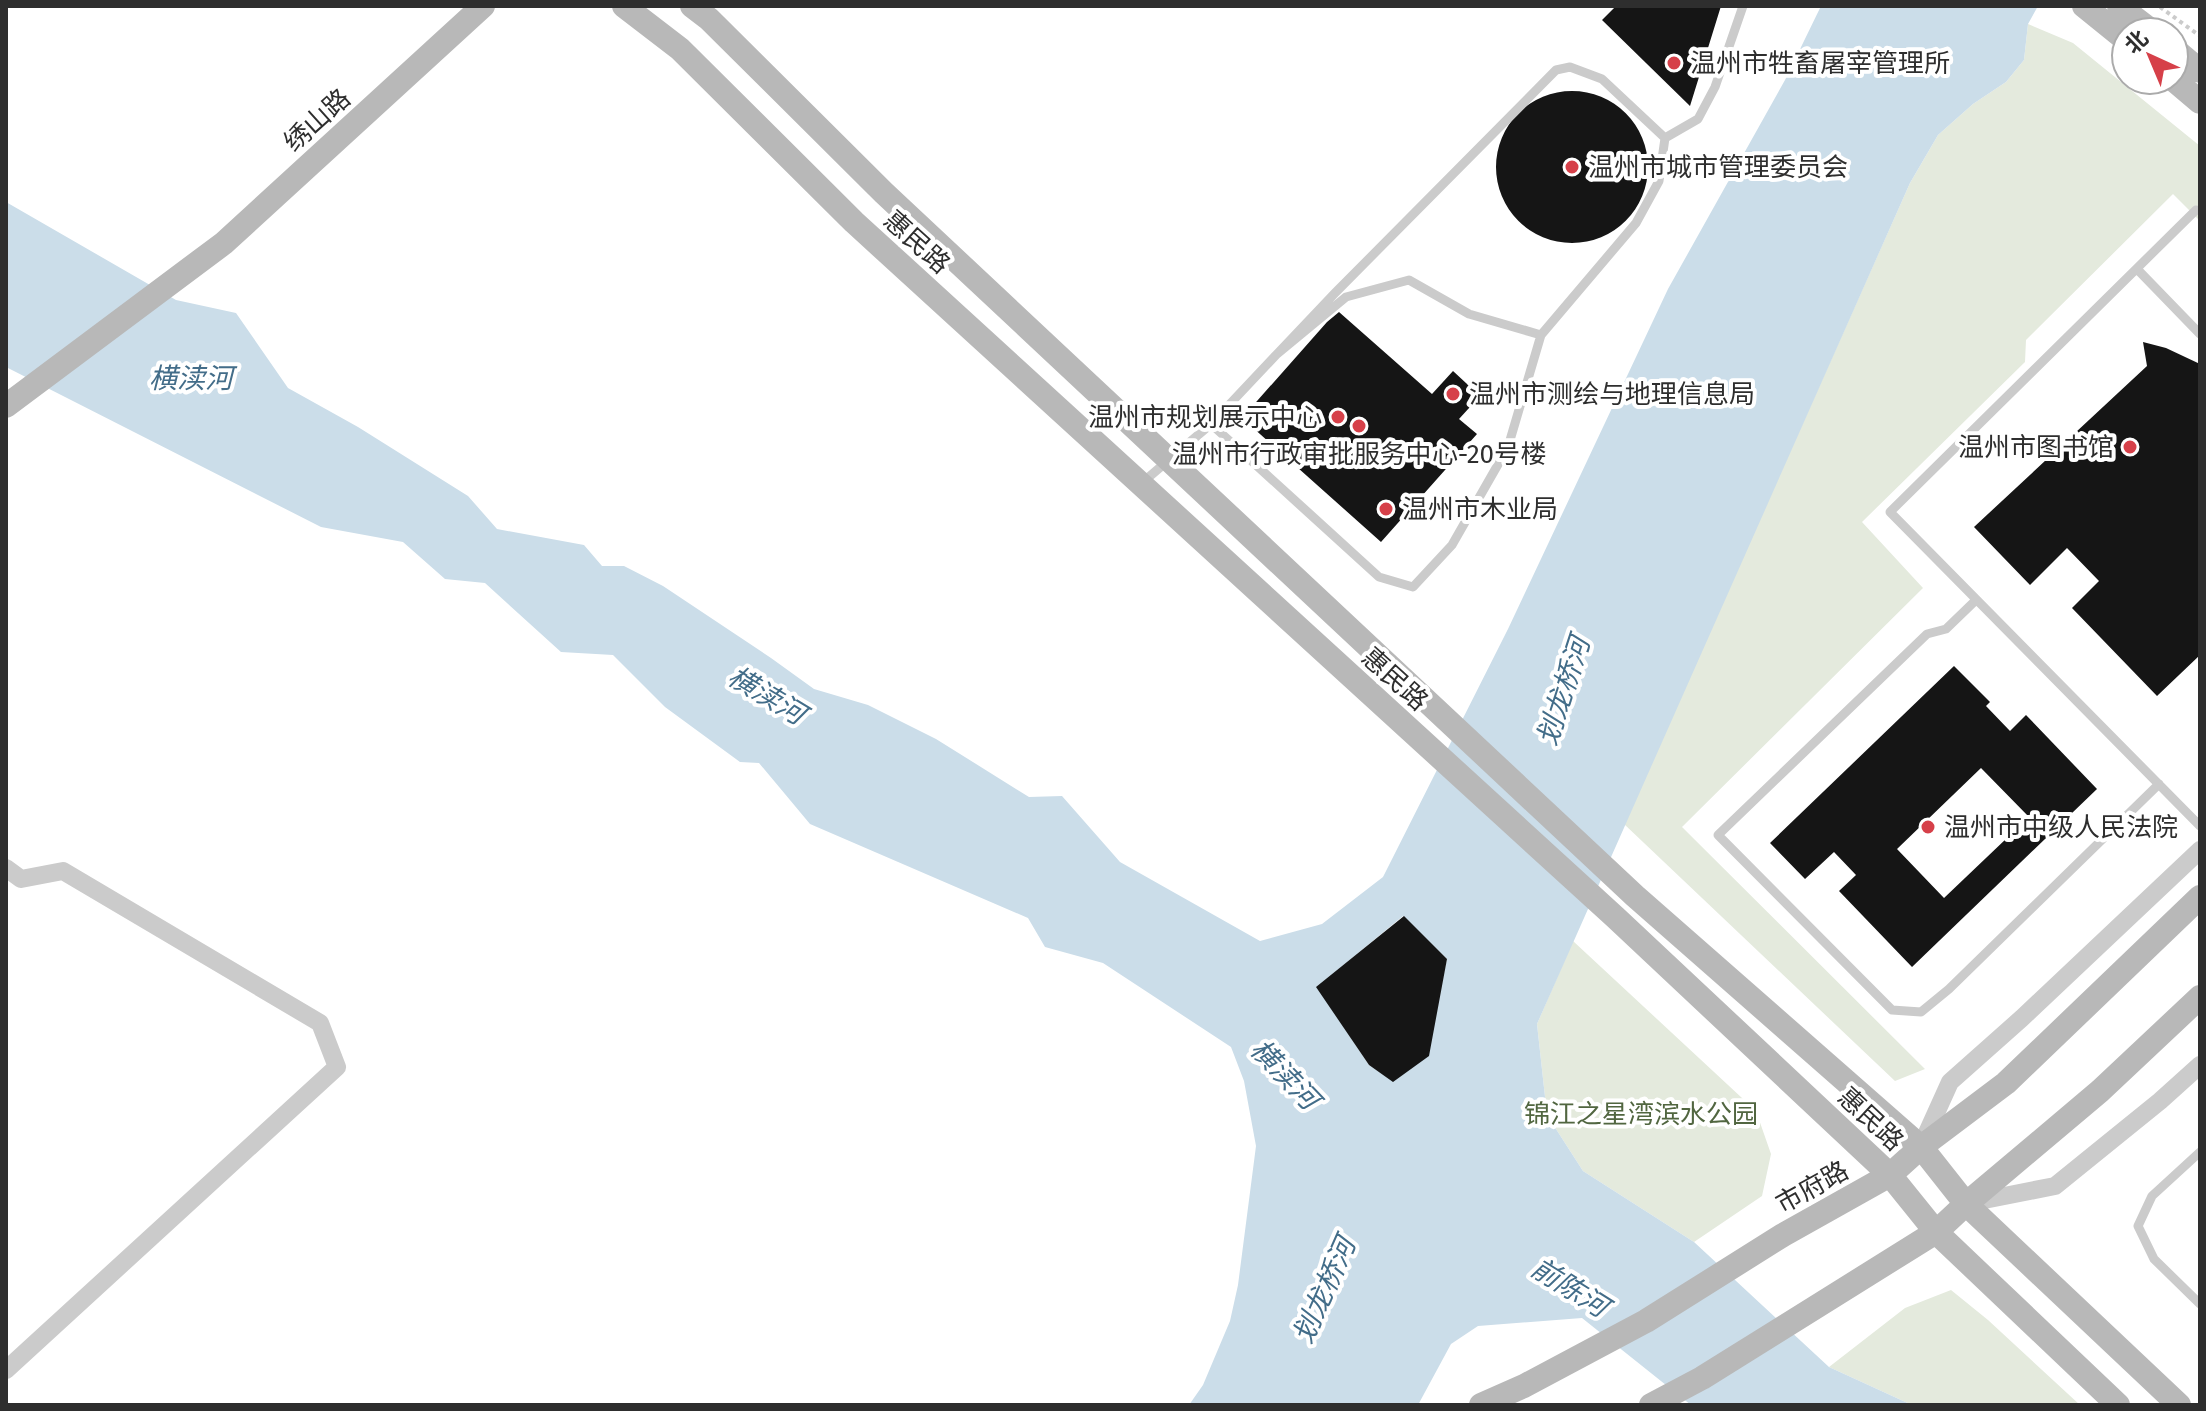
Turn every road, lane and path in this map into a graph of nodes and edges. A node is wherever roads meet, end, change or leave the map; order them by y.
1 (483, 6) edge
2 (624, 6) edge
3 (1743, 6) edge
4 (2084, 6) edge
5 (2158, 6) edge
6 (706, 10) edge
7 (2110, 27) edge
8 (2200, 36) edge
9 (1665, 138) junction
10 (2196, 210) dead end
11 (2137, 269) junction
12 (2200, 334) edge
13 (1541, 335) junction
14 (1277, 354) junction
15 (6, 406) edge
16 (1211, 424) junction
17 (1169, 460) junction
18 (1141, 485) junction
19 (1976, 600) junction
20 (2159, 784) junction
21 (2200, 826) edge
22 (2200, 850) edge
23 (6, 868) edge
24 (2200, 897) edge
25 (2200, 997) edge
26 (2200, 1065) edge
27 (1921, 1147) junction
28 (2200, 1152) edge
29 (1890, 1175) junction
30 (1966, 1204) junction
31 (1936, 1232) junction
32 (2200, 1304) edge
33 (6, 1370) edge
34 (1481, 1405) edge
35 (1651, 1405) edge
36 (2118, 1405) edge
37 (2179, 1405) edge

1 - 15 main road, 绣山路
2 - 18 main road, 惠民路
3 - 9 lane
4 - 7 main road
5 - 8 path
6 - 17 main road, 惠民路
9 - 13 lane
9 - 14 lane
10 - 11 lane
11 - 12 lane
11 - 19 lane
13 - 14 lane
13 - 16 lane
14 - 16 lane
16 - 17 lane
17 - 18 lane
17 - 27 main road, 惠民路
18 - 29 main road, 惠民路
19 - 20 lane
19 - 20 lane
20 - 21 lane
22 - 27 street
23 - 33 street
24 - 27 main road, 市府路
25 - 30 main road
26 - 30 street
27 - 29 main road, 市府路
27 - 30 main road, 惠民路
28 - 32 lane
29 - 31 main road, 惠民路
29 - 34 main road, 市府路
30 - 31 main road
30 - 37 main road, 惠民路
31 - 35 main road
31 - 36 main road, 惠民路

